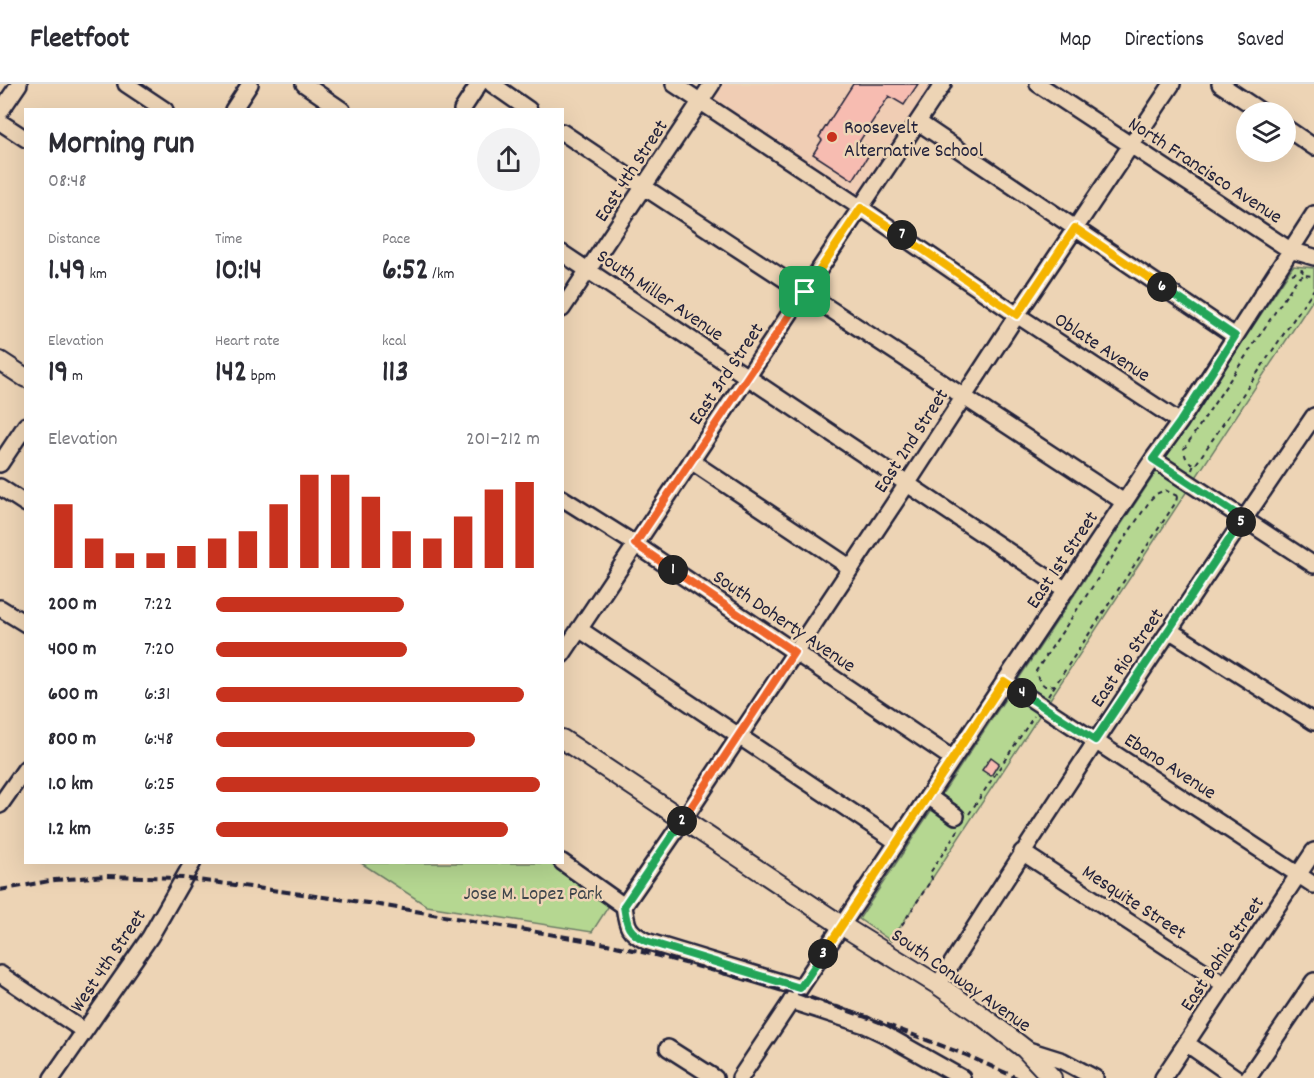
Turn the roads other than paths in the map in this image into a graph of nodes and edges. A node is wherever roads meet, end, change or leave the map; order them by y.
1 (19, 84) edge
2 (126, 84) edge
3 (250, 84) edge
4 (304, 84) edge
5 (479, 84) edge
6 (492, 84) edge
7 (674, 84) edge
8 (712, 84) edge
9 (943, 84) edge
10 (1038, 84) edge
11 (1172, 84) edge
12 (1220, 84) edge
13 (700, 102) junction
14 (1247, 102) edge
15 (162, 108) edge
16 (234, 108) edge
17 (339, 108) edge
18 (463, 108) edge
19 (527, 108) edge
20 (0, 112) edge
21 (0, 122) edge
22 (918, 122) junction
23 (564, 133) edge
24 (1296, 135) edge
25 (24, 138) edge
26 (1131, 146) junction
27 (1314, 147) edge
28 (644, 187) junction
29 (861, 208) junction
30 (1314, 214) edge
31 (1075, 228) junction
32 (1290, 250) junction
33 (564, 254) edge
34 (1314, 257) edge
35 (589, 270) junction
36 (805, 292) junction
37 (564, 306) edge
38 (1017, 315) junction
39 (1235, 336) junction
40 (0, 361) edge
41 (24, 377) edge
42 (748, 377) junction
43 (964, 397) junction
44 (1314, 416) edge
45 (1180, 422) junction
46 (24, 428) edge
47 (1153, 459) junction
48 (692, 461) junction
49 (0, 464) edge
50 (907, 484) junction
51 (0, 488) edge
52 (564, 499) edge
53 (1124, 502) junction
54 (24, 503) edge
55 (1244, 519) junction
56 (635, 544) junction
57 (1314, 565) edge
58 (851, 568) junction
59 (1066, 590) junction
60 (0, 608) edge
61 (24, 623) edge
62 (579, 629) junction
63 (1169, 630) junction
64 (564, 652) edge
65 (794, 652) junction
66 (1004, 681) junction
67 (1314, 722) edge
68 (739, 736) junction
69 (564, 740) edge
70 (1095, 740) junction
71 (953, 759) junction
72 (24, 771) edge
73 (928, 796) junction
74 (0, 805) edge
75 (956, 816) dead end
76 (684, 819) junction
77 (897, 842) junction
78 (1314, 851) edge
79 (1022, 852) junction
80 (564, 863) edge
81 (192, 864) edge
82 (1298, 874) junction
83 (1314, 885) edge
84 (624, 906) junction
85 (841, 925) junction
86 (0, 974) edge
87 (1314, 981) edge
88 (938, 985) junction
89 (1225, 985) junction
90 (800, 988) junction
91 (791, 1001) junction
92 (84, 1031) junction
93 (1186, 1043) junction
94 (668, 1048) dead end
95 (1025, 1049) junction
96 (52, 1078) edge
97 (715, 1078) edge
98 (740, 1078) edge
99 (962, 1078) edge
100 (1052, 1078) edge
101 (1095, 1078) edge
102 (1163, 1078) edge
103 (1236, 1078) edge
104 (1248, 1078) edge

1 - 20 street
2 - 15 street
3 - 16 street
4 - 17 street
5 - 18 street
6 - 19 street
7 - 13 street, Oblate Avenue
8 - 13 street, East 4th Street
9 - 22 street, East 3rd Street
10 - 26 street, North Francisco Avenue
11 - 26 street, East 2nd Street
12 - 14 street
13 - 28 street, East 4th Street
13 - 29 street, Oblate Avenue
21 - 25 street
22 - 29 street, East 3rd Street
22 - 31 street
23 - 28 street
24 - 27 street
26 - 31 street, East 2nd Street
26 - 32 street, North Francisco Avenue
28 - 35 street, East 4th Street
28 - 36 street
29 - 36 street, East 3rd Street
29 - 38 street, Oblate Avenue
30 - 32 street, East 1st Street
31 - 38 street, East 2nd Street
31 - 39 street
32 - 34 street, North Francisco Avenue
32 - 39 street, East 1st Street
33 - 35 street, South Miller Avenue
35 - 37 street, East 4th Street
35 - 42 street, South Miller Avenue
36 - 42 street, East 3rd Street
36 - 43 street
38 - 43 street, East 2nd Street
38 - 45 street, Oblate Avenue
39 - 45 street, East 1st Street
40 - 41 main road
42 - 48 street, East 3rd Street
42 - 50 street, South Miller Avenue
43 - 50 street, East 2nd Street
43 - 53 street
44 - 55 street, East Rio Street
45 - 47 street, East 1st Street
46 - 49 street
47 - 53 street, East 1st Street
47 - 55 street
48 - 56 street, East 3rd Street
48 - 58 street
50 - 58 street, East 2nd Street
50 - 59 street, South Miller Avenue
51 - 54 street
52 - 56 street, South Doherty Avenue
53 - 59 street, East 1st Street
55 - 57 street
55 - 63 street, East Rio Street
56 - 62 street, East 3rd Street
56 - 65 street, South Doherty Avenue
58 - 65 street, East 2nd Street
59 - 66 street, East 1st Street
60 - 61 street
62 - 64 street, East 3rd Street
62 - 68 street
63 - 67 street
63 - 70 street, East Rio Street
65 - 68 street, East 2nd Street
65 - 71 street, South Doherty Avenue
66 - 70 street, Ebano Avenue
66 - 71 street, East 1st Street
68 - 76 street, East 2nd Street
68 - 77 street
69 - 76 main road, South Conway Avenue
70 - 79 street, East Rio Street
70 - 82 street, Ebano Avenue
71 - 73 street, East 1st Street
72 - 74 street
73 - 75 street
73 - 77 street, East 1st Street
76 - 84 street, East 2nd Street
76 - 85 main road, South Conway Avenue
77 - 85 street, East 1st Street
78 - 82 street, East Bahia Street
79 - 88 street, East Rio Street
79 - 89 street, Mesquite Street
80 - 84 street
81 - 92 street, West 4th Street
82 - 83 street, Ebano Avenue
82 - 89 street, East Bahia Street
84 - 90 street
85 - 88 main road, South Conway Avenue
85 - 90 street, East 1st Street
86 - 92 street
87 - 104 street
88 - 95 main road, South Conway Avenue
89 - 93 street, East Bahia Street
90 - 91 street, East 1st Street
91 - 98 street, East 1st Street
91 - 99 street
92 - 96 street, West 4th Street
93 - 102 street, East Bahia Street
93 - 103 street
94 - 97 street
95 - 100 main road, South Conway Avenue
95 - 101 street

